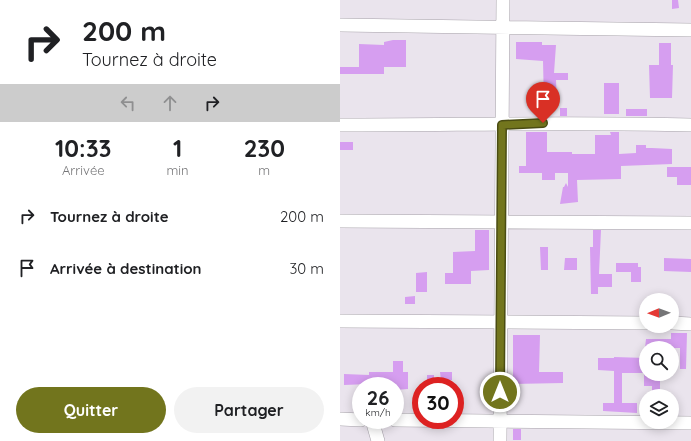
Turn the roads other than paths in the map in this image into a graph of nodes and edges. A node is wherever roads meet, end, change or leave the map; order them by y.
1 (503, 0) edge
2 (340, 25) edge
3 (503, 26) junction
4 (691, 30) edge
5 (340, 125) edge
6 (502, 125) junction
7 (691, 125) edge
8 (340, 221) edge
9 (501, 222) junction
10 (691, 223) edge
11 (340, 321) edge
12 (501, 322) junction
13 (639, 323) edge
14 (679, 323) edge
15 (691, 324) edge
16 (340, 419) edge
17 (352, 420) edge
18 (404, 420) edge
19 (500, 421) junction
20 (691, 423) edge
21 (375, 429) edge
22 (378, 441) edge
23 (500, 441) edge

1 - 3 street
2 - 3 street
3 - 4 street
3 - 6 street
5 - 6 street
6 - 7 street
6 - 9 street
8 - 9 street
9 - 10 street
9 - 12 street
11 - 12 street
12 - 13 street
12 - 19 street
14 - 15 street
16 - 17 street
18 - 19 street
19 - 20 street
19 - 23 street
21 - 22 street

